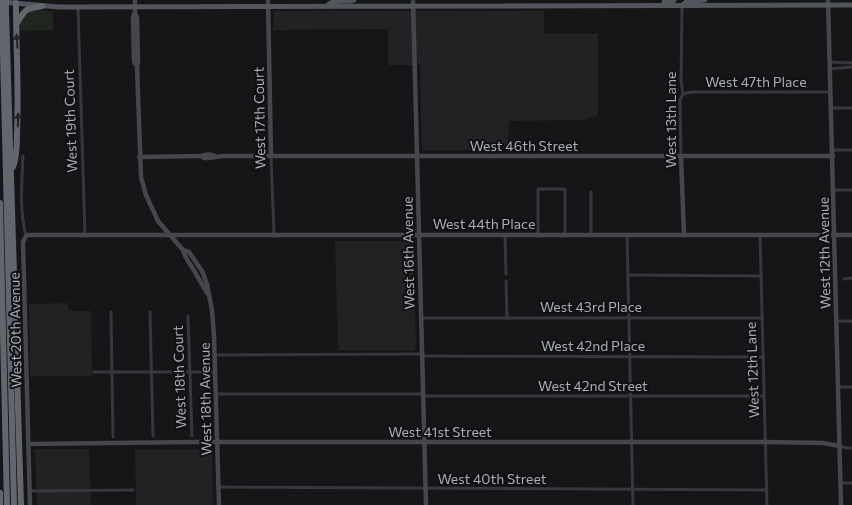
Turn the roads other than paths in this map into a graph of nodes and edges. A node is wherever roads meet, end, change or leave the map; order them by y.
1 (6, 0) edge
2 (135, 0) edge
3 (354, 0) edge
4 (674, 0) edge
5 (705, 0) edge
6 (1, 1) edge
7 (16, 2) edge
8 (829, 2) edge
9 (268, 3) edge
10 (413, 3) edge
11 (550, 3) edge
12 (748, 3) edge
13 (852, 5) edge
14 (42, 6) junction
15 (327, 6) junction
16 (641, 6) junction
17 (682, 6) junction
18 (78, 7) junction
19 (135, 10) junction
20 (4, 12) junction
21 (16, 24) junction
22 (830, 62) junction
23 (852, 63) edge
24 (852, 67) edge
25 (830, 69) junction
26 (830, 92) junction
27 (683, 94) junction
28 (831, 108) junction
29 (852, 108) edge
30 (832, 150) junction
31 (852, 150) edge
32 (271, 156) junction
33 (417, 156) junction
34 (681, 156) junction
35 (832, 156) junction
36 (23, 157) dead end
37 (139, 157) junction
38 (12, 171) junction
39 (12, 180) junction
40 (834, 190) junction
41 (852, 190) edge
42 (591, 192) dead end
43 (3, 202) edge
44 (627, 234) junction
45 (684, 234) junction
46 (760, 234) junction
47 (834, 234) junction
48 (852, 234) edge
49 (84, 235) junction
50 (170, 235) junction
51 (274, 235) junction
52 (419, 235) junction
53 (505, 235) junction
54 (538, 235) junction
55 (565, 235) junction
56 (591, 235) junction
57 (26, 236) junction
58 (506, 274) dead end
59 (628, 275) junction
60 (762, 276) junction
61 (852, 278) edge
62 (844, 279) dead end
63 (506, 281) dead end
64 (110, 312) dead end
65 (150, 312) dead end
66 (188, 316) dead end
67 (421, 318) junction
68 (507, 318) junction
69 (629, 318) junction
70 (762, 318) junction
71 (837, 321) junction
72 (852, 321) edge
73 (215, 355) junction
74 (422, 355) junction
75 (630, 356) junction
76 (763, 357) junction
77 (94, 372) dead end
78 (112, 372) junction
79 (151, 372) junction
80 (190, 372) junction
81 (215, 372) junction
82 (838, 386) junction
83 (852, 387) edge
84 (216, 394) junction
85 (423, 395) junction
86 (631, 396) junction
87 (764, 396) junction
88 (153, 436) dead end
89 (192, 436) dead end
90 (113, 437) dead end
91 (217, 442) junction
92 (632, 442) junction
93 (766, 442) junction
94 (424, 443) junction
95 (28, 444) junction
96 (840, 446) junction
97 (852, 448) edge
98 (840, 483) junction
99 (852, 483) edge
100 (218, 487) junction
101 (425, 488) junction
102 (132, 490) dead end
103 (633, 490) junction
104 (767, 490) junction
105 (30, 491) junction
106 (0, 493) edge
107 (0, 505) edge
108 (7, 505) edge
109 (14, 505) edge
110 (21, 505) edge
111 (30, 505) edge
112 (218, 505) edge
113 (426, 505) edge
114 (633, 505) edge
115 (767, 505) edge
116 (841, 505) edge

1 - 20 highway, bridge
2 - 19 street
3 - 15 main road
4 - 16 main road
5 - 17 main road
6 - 7 main road
6 - 20 highway, bridge
7 - 14 main road
7 - 21 highway
8 - 12 main road
8 - 13 main road
8 - 22 street, West 12th Avenue
9 - 15 main road
9 - 19 main road
9 - 32 street, West 17th Court
10 - 11 main road
10 - 15 main road
10 - 33 street, West 16th Avenue
11 - 16 main road
12 - 17 main road
14 - 18 main road
14 - 21 highway
16 - 17 main road
17 - 27 street, West 13th Lane
18 - 19 main road
18 - 49 street, West 19th Court
19 - 37 street
20 - 38 highway
20 - 43 highway
38 -> 21 highway
22 - 23 street
22 - 25 street, West 12th Avenue
24 - 25 street
25 - 26 street, West 12th Avenue
26 - 27 street, West 47th Place
26 - 28 street, West 12th Avenue
27 - 34 street, West 13th Lane
28 - 29 street
28 - 30 street, West 12th Avenue
30 - 31 street
30 - 35 street, West 12th Avenue
32 - 33 street, West 46th Street
32 - 37 street, West 46th Street
32 - 51 street, West 17th Court
33 - 34 street, West 46th Street
33 - 52 street, West 16th Avenue
34 - 35 street, West 46th Street
34 - 45 street, West 13th Lane
35 - 40 street, West 12th Avenue
36 - 57 street, West 20th Avenue
37 - 50 street
38 - 39 highway
39 - 43 highway
39 - 110 highway
40 - 41 street
40 - 47 street, West 12th Avenue
42 - 56 street
43 - 108 highway
43 - 109 highway
44 - 45 street, West 44th Place
44 - 56 street, West 44th Place
44 - 59 street
45 - 46 street, West 44th Place
46 - 47 street, West 44th Place
46 - 60 street, West 12th Lane
47 - 48 street, West 44th Place
47 - 71 street, West 12th Avenue
49 - 50 street, West 44th Place
49 - 57 street, West 44th Place
50 - 51 street, West 44th Place
50 - 73 street, West 18th Avenue
51 - 52 street, West 44th Place
52 - 53 street, West 44th Place
52 - 67 street, West 16th Avenue
53 - 54 street, West 44th Place
53 - 58 street
54 - 55 street, West 44th Place
54 - 55 street
55 - 56 street, West 44th Place
57 - 95 street, West 20th Avenue
59 - 60 street
59 - 69 street
60 - 70 street, West 12th Lane
61 - 62 street
63 - 68 street
64 - 78 street
65 - 79 street
66 - 80 street, West 18th Court
67 - 68 street, West 43rd Place
67 - 74 street, West 16th Avenue
68 - 69 street, West 43rd Place
69 - 70 street, West 43rd Place
69 - 75 street
70 - 76 street, West 12th Lane
71 - 72 street
71 - 82 street, West 12th Avenue
73 - 74 street, West 42nd Place
73 - 81 street, West 18th Avenue
74 - 75 street, West 42nd Place
74 - 85 street, West 16th Avenue
75 - 76 street, West 42nd Place
75 - 86 street
76 - 87 street, West 12th Lane
77 - 78 street
78 - 79 street
78 - 90 street
79 - 80 street
79 - 88 street
80 - 81 street
80 - 89 street, West 18th Court
81 - 84 street, West 18th Avenue
82 - 83 street
82 - 96 street, West 12th Avenue
84 - 85 street, West 42nd Street
84 - 91 street, West 18th Avenue
85 - 86 street, West 42nd Street
85 - 94 street, West 16th Avenue
86 - 87 street, West 42nd Street
86 - 92 street
87 - 93 street, West 12th Lane
91 - 94 street, West 41st Street
91 - 95 street, West 41st Street
91 - 100 street, West 18th Avenue
92 - 93 street, West 41st Street
92 - 94 street, West 41st Street
92 - 103 street
93 - 96 street, West 41st Street
93 - 104 street, West 12th Lane
94 - 101 street, West 16th Avenue
95 - 105 street, West 20th Avenue
96 - 97 street, West 41st Street
96 - 98 street, West 12th Avenue
98 - 99 street
98 - 116 street, West 12th Avenue
100 - 101 street, West 40th Street
100 - 112 street, West 18th Avenue
101 - 103 street, West 40th Street
101 - 113 street, West 16th Avenue
102 - 105 street
103 - 104 street, West 40th Street
103 - 114 street
104 - 115 street, West 12th Lane
105 - 111 street, West 20th Avenue
106 - 107 highway

